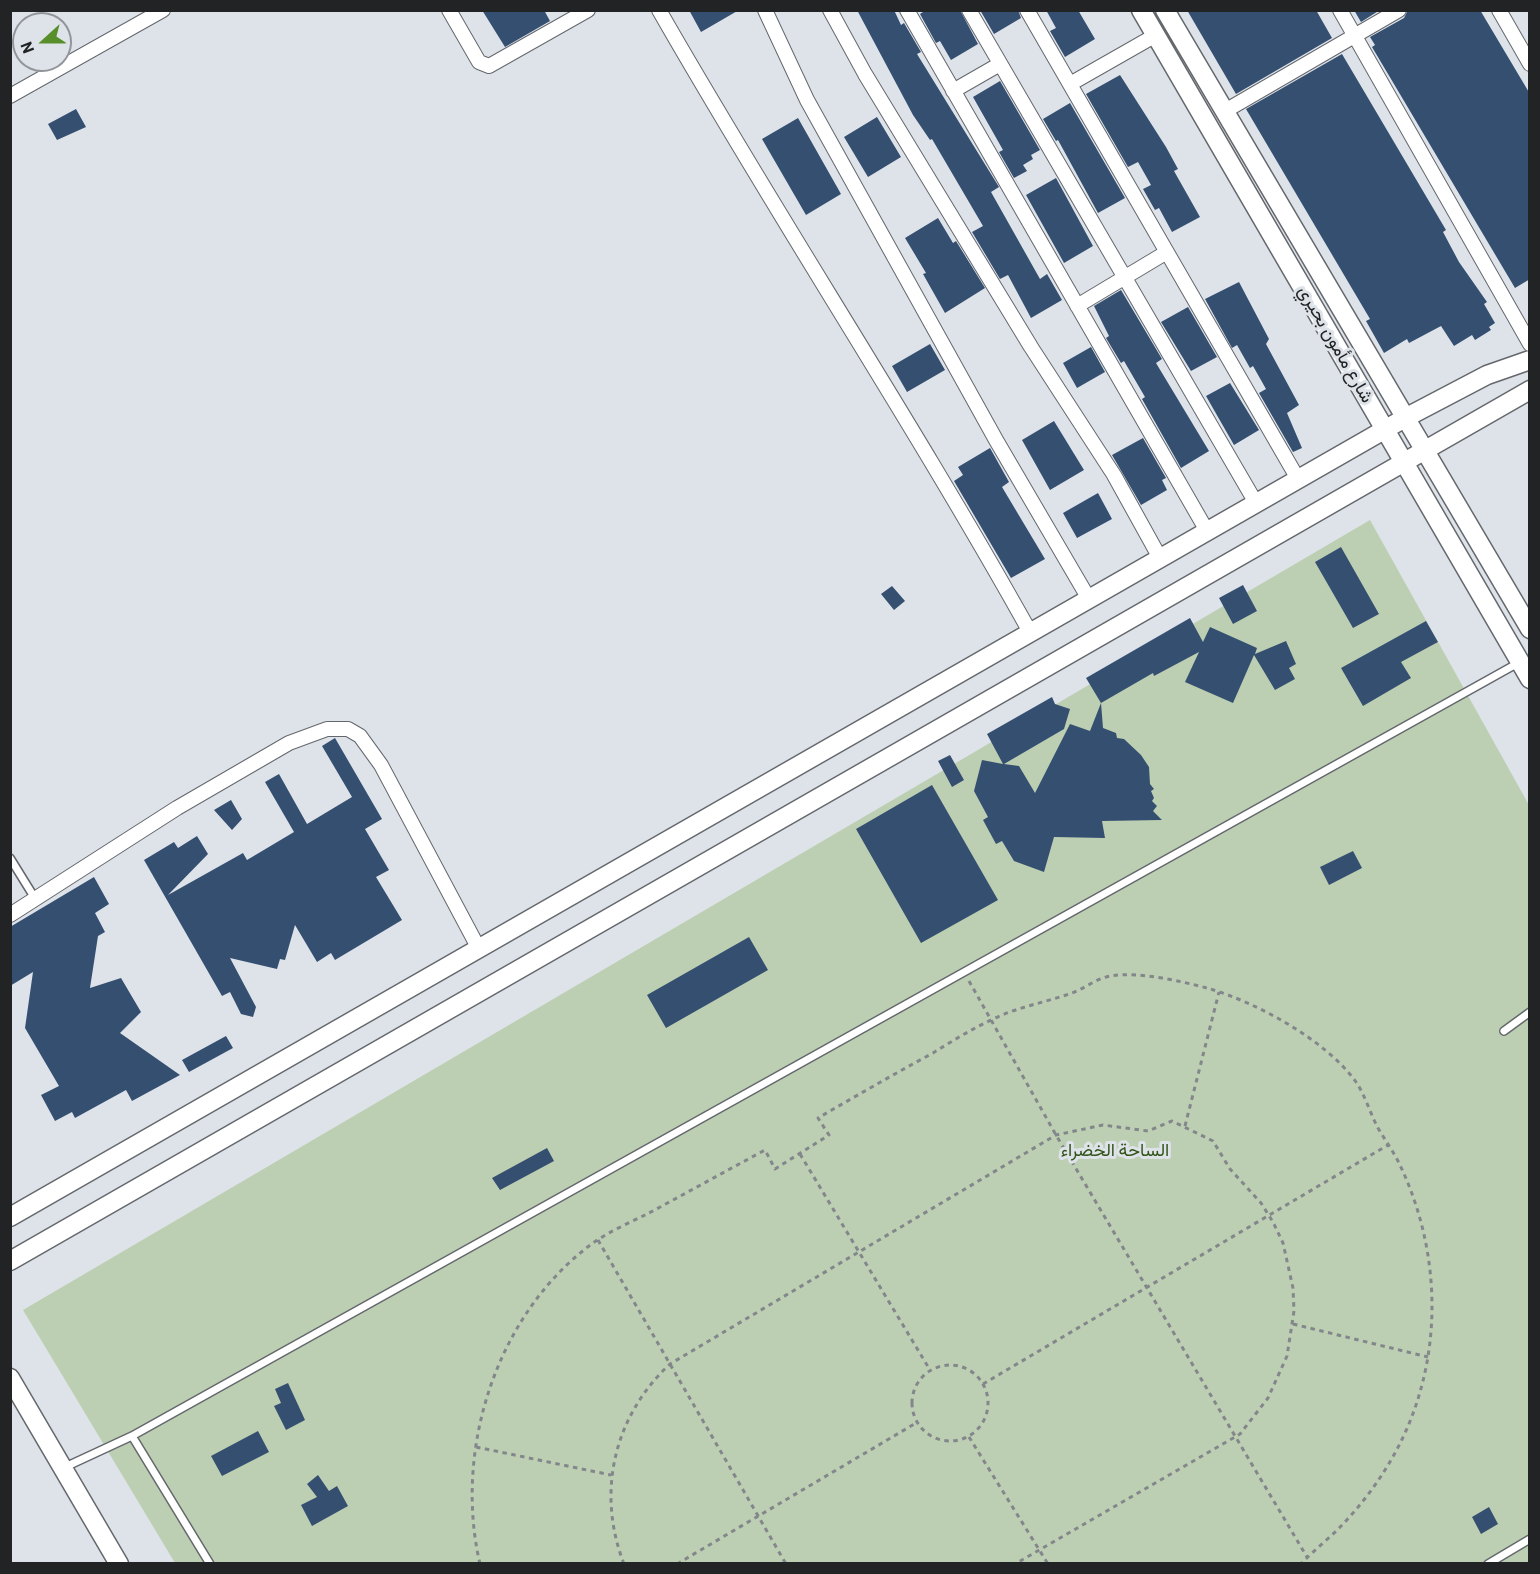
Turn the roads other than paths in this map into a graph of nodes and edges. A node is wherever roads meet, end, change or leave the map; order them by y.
1 (163, 10) edge
2 (449, 10) edge
3 (588, 10) edge
4 (659, 10) edge
5 (765, 10) edge
6 (830, 10) edge
7 (907, 10) edge
8 (969, 10) edge
9 (1027, 10) edge
10 (1142, 10) edge
11 (1166, 10) edge
12 (1340, 10) edge
13 (1398, 10) edge
14 (1499, 10) edge
15 (1156, 35) junction
16 (1355, 35) junction
17 (1000, 64) junction
18 (1530, 64) edge
19 (1070, 84) junction
20 (953, 91) junction
21 (10, 96) edge
22 (1225, 111) junction
23 (1167, 252) junction
24 (1125, 277) junction
25 (1077, 306) junction
26 (1530, 344) edge
27 (1530, 360) edge
28 (1530, 390) edge
29 (1405, 418) junction
30 (1385, 429) junction
31 (1423, 450) junction
32 (1403, 461) junction
33 (1298, 479) junction
34 (1256, 503) junction
35 (1207, 531) junction
36 (1160, 558) junction
37 (1089, 599) junction
38 (1530, 629) edge
39 (1030, 632) junction
40 (1520, 662) junction
41 (1530, 679) edge
42 (10, 858) edge
43 (36, 900) junction
44 (10, 915) edge
45 (479, 949) junction
46 (1530, 1012) edge
47 (1504, 1031) dead end
48 (10, 1217) edge
49 (16, 1258) edge
50 (10, 1271) edge
51 (10, 1378) edge
52 (132, 1436) junction
53 (63, 1468) junction
54 (1530, 1539) edge
55 (119, 1563) edge
56 (210, 1563) edge
57 (1488, 1563) edge

1 - 21 street
2 - 3 street
4 - 39 street
5 - 37 street
6 - 36 street
7 - 20 street
8 - 17 street
9 - 19 street
10 - 15 street, شارع مأمون بحيري
11 - 22 street, شارع مأمون بحيري
12 - 16 street
13 - 16 street
14 - 18 street
15 - 19 street
15 - 30 street, شارع مأمون بحيري
16 - 22 street
16 - 26 street
17 - 20 street
17 - 24 street
19 - 23 street
20 - 25 street
22 - 29 street, شارع مأمون بحيري
23 - 24 street
23 - 33 street
24 - 25 street
24 - 34 street
25 - 35 street
27 - 29 street
28 - 31 street
29 - 30 street
29 - 31 street, شارع مأمون بحيري
30 - 32 street, شارع مأمون بحيري
30 - 33 street
31 - 32 street
31 - 38 street, شارع مأمون بحيري
32 - 40 street, شارع مأمون بحيري
32 - 49 street
33 - 34 street
34 - 35 street
35 - 36 street
36 - 37 street
37 - 39 street
39 - 45 street
40 - 41 street, شارع مأمون بحيري
40 - 52 lane
42 - 43 lane
43 - 44 street
43 - 45 street
45 - 48 street
46 - 47 lane
49 - 50 street
51 - 53 street
52 - 53 lane
52 - 56 lane
53 - 55 street
54 - 57 lane

